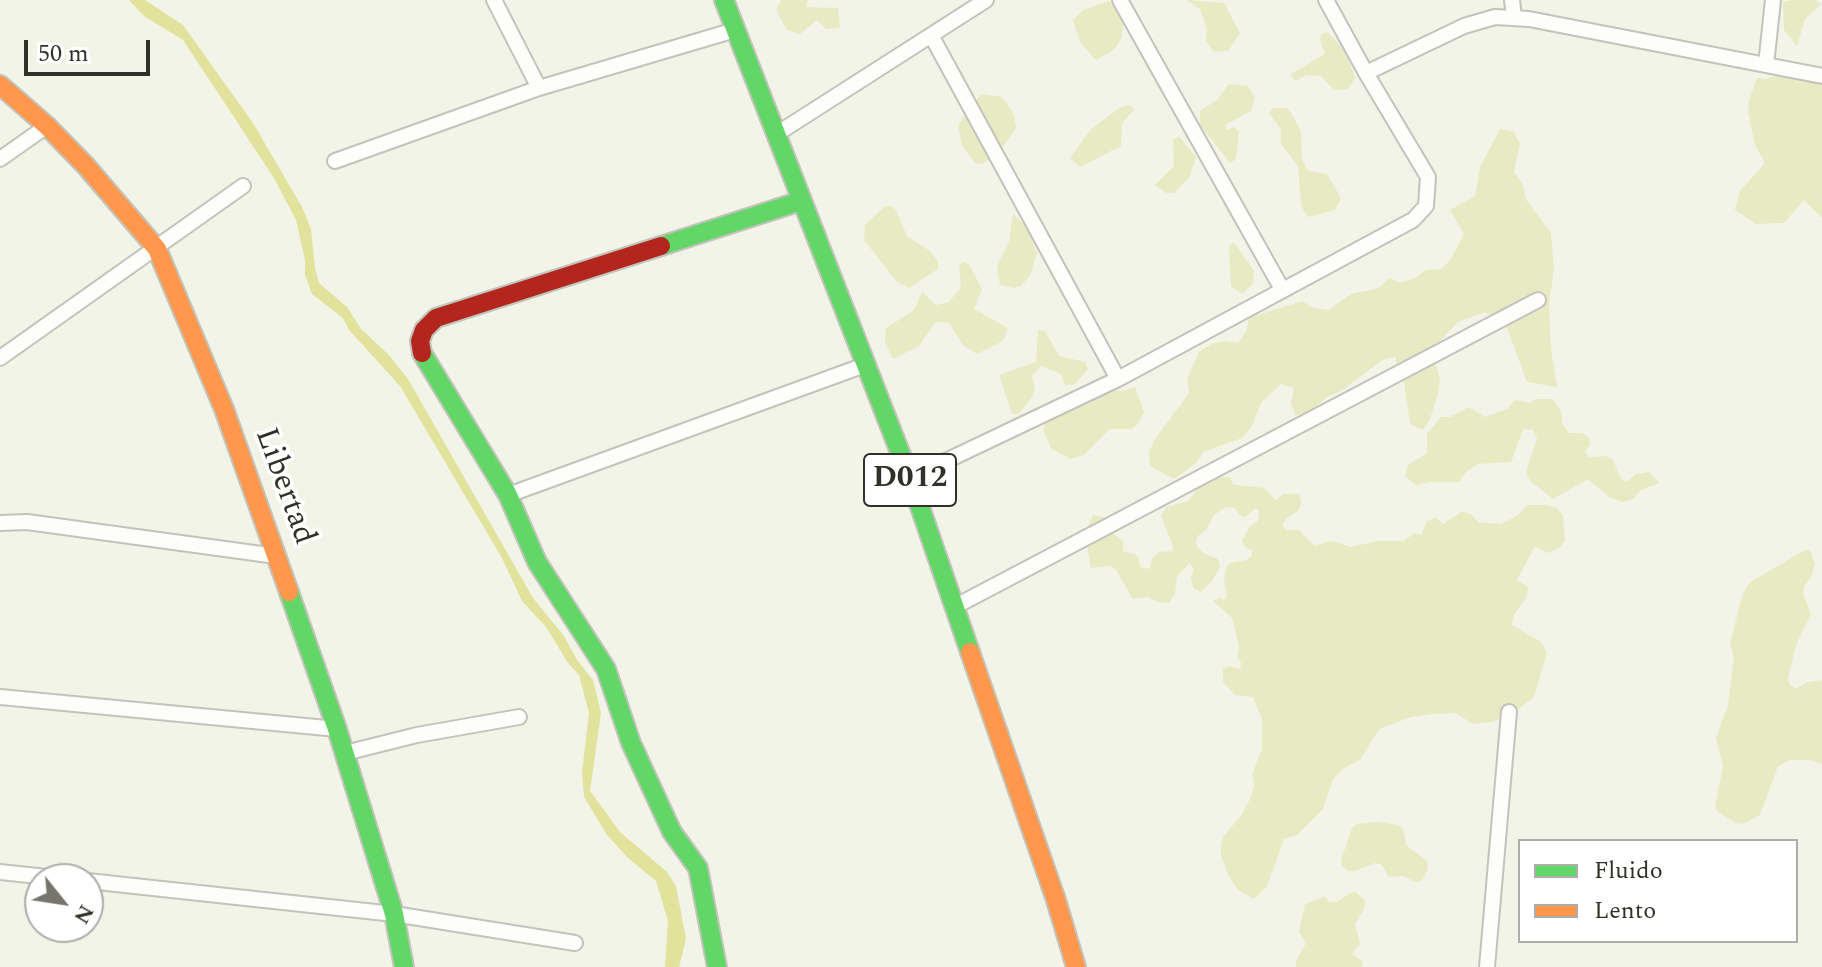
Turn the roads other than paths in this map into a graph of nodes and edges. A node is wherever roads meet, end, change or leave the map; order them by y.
1 (494, 0) edge
2 (724, 0) edge
3 (986, 0) edge
4 (1120, 0) edge
5 (1326, 0) edge
6 (1512, 0) edge
7 (1773, 0) edge
8 (1514, 17) junction
9 (735, 30) junction
10 (931, 35) junction
11 (1766, 65) junction
12 (1366, 73) junction
13 (1822, 76) edge
14 (0, 85) edge
15 (539, 88) junction
16 (47, 126) junction
17 (775, 135) junction
18 (0, 159) edge
19 (335, 161) dead end
20 (243, 186) dead end
21 (801, 201) junction
22 (157, 249) junction
23 (1282, 289) junction
24 (1538, 300) dead end
25 (0, 358) edge
26 (865, 365) junction
27 (1118, 379) junction
28 (910, 478) junction
29 (508, 495) junction
30 (0, 523) edge
31 (276, 556) junction
32 (954, 607) junction
33 (0, 697) edge
34 (1509, 712) dead end
35 (519, 717) dead end
36 (337, 729) junction
37 (345, 753) junction
38 (0, 872) edge
39 (24, 875) edge
40 (104, 883) edge
41 (394, 914) junction
42 (575, 943) dead end
43 (404, 967) edge
44 (717, 967) edge
45 (1076, 967) edge
46 (1487, 967) edge

1 - 15 street
2 - 9 street, D012
3 - 10 street
4 - 23 street
5 - 12 street
6 - 8 street
7 - 11 street
8 - 11 street
8 - 12 street
9 - 15 street
9 - 17 street, D012
10 - 17 street
10 - 27 street
11 - 13 street
12 - 23 street
14 - 16 street, Libertad
15 - 19 street
16 - 18 street
16 - 22 street, Libertad
17 - 21 street, D012
20 - 22 street
21 - 26 street, D012
21 - 29 street
22 - 25 street
22 - 31 street, Libertad
23 - 27 street
24 - 32 street
26 - 28 street, D012
26 - 29 street
27 - 28 street
28 - 32 street, D012
29 - 44 street
30 - 31 street
31 - 36 street, Libertad
32 - 45 street, D012
33 - 36 street
34 - 46 street
35 - 37 street
36 - 37 street, Libertad
37 - 41 street, Libertad
38 - 39 street
40 - 41 street
41 - 42 street
41 - 43 street, Libertad

